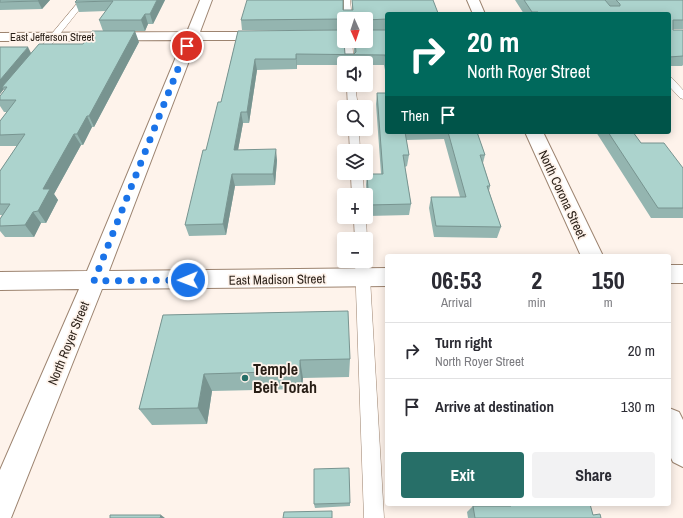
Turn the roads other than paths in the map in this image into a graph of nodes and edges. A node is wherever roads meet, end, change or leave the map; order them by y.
1 (84, 0) edge
2 (206, 0) edge
3 (347, 0) edge
4 (473, 0) edge
5 (348, 12) edge
6 (479, 12) edge
7 (191, 36) junction
8 (283, 36) edge
9 (0, 37) edge
10 (54, 37) junction
11 (30, 65) edge
12 (671, 82) edge
13 (683, 96) edge
14 (535, 134) edge
15 (591, 254) edge
16 (363, 269) edge
17 (671, 274) edge
18 (683, 274) edge
19 (385, 276) edge
20 (0, 281) edge
21 (94, 281) junction
22 (671, 426) edge
23 (683, 452) edge
24 (0, 507) edge
25 (374, 518) edge

1 - 10 lane
2 - 7 street, North Royer Street
3 - 5 lane
4 - 6 street
7 - 8 street, East Jefferson Street
7 - 10 street, East Jefferson Street
7 - 21 street, North Royer Street
9 - 10 street, East Jefferson Street
10 - 11 lane
12 - 13 lane
14 - 15 street, North Corona Street
16 - 19 street, East Madison Street
16 - 21 street, East Madison Street
16 - 25 lane
17 - 18 street
20 - 21 street, East Madison Street
21 - 24 street, North Royer Street
22 - 23 street

